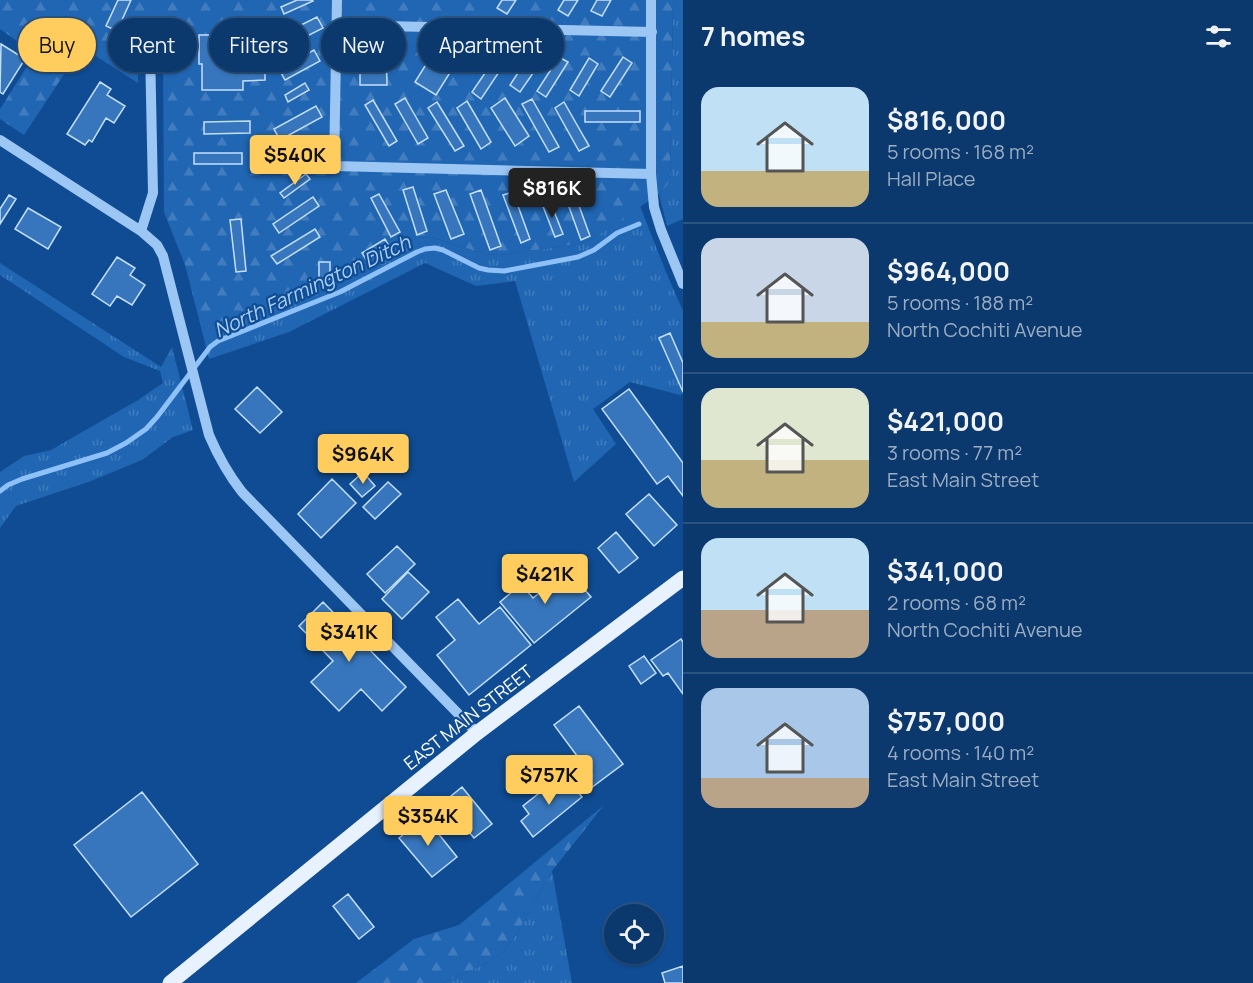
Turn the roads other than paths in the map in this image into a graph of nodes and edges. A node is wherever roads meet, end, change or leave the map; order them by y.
1 (338, 0) edge
2 (651, 0) edge
3 (337, 18) edge
4 (406, 27) edge
5 (652, 32) junction
6 (150, 72) edge
7 (336, 72) edge
8 (0, 140) edge
9 (651, 174) junction
10 (141, 231) junction
11 (683, 284) edge
12 (683, 578) edge
13 (477, 733) junction
14 (170, 983) edge

1 - 3 street
2 - 5 street
4 - 5 street
5 - 9 street
6 - 10 street
7 - 9 street
8 - 10 street
9 - 11 street
10 - 13 street
12 - 13 main road, EAST MAIN STREET
13 - 14 main road, EAST MAIN STREET

